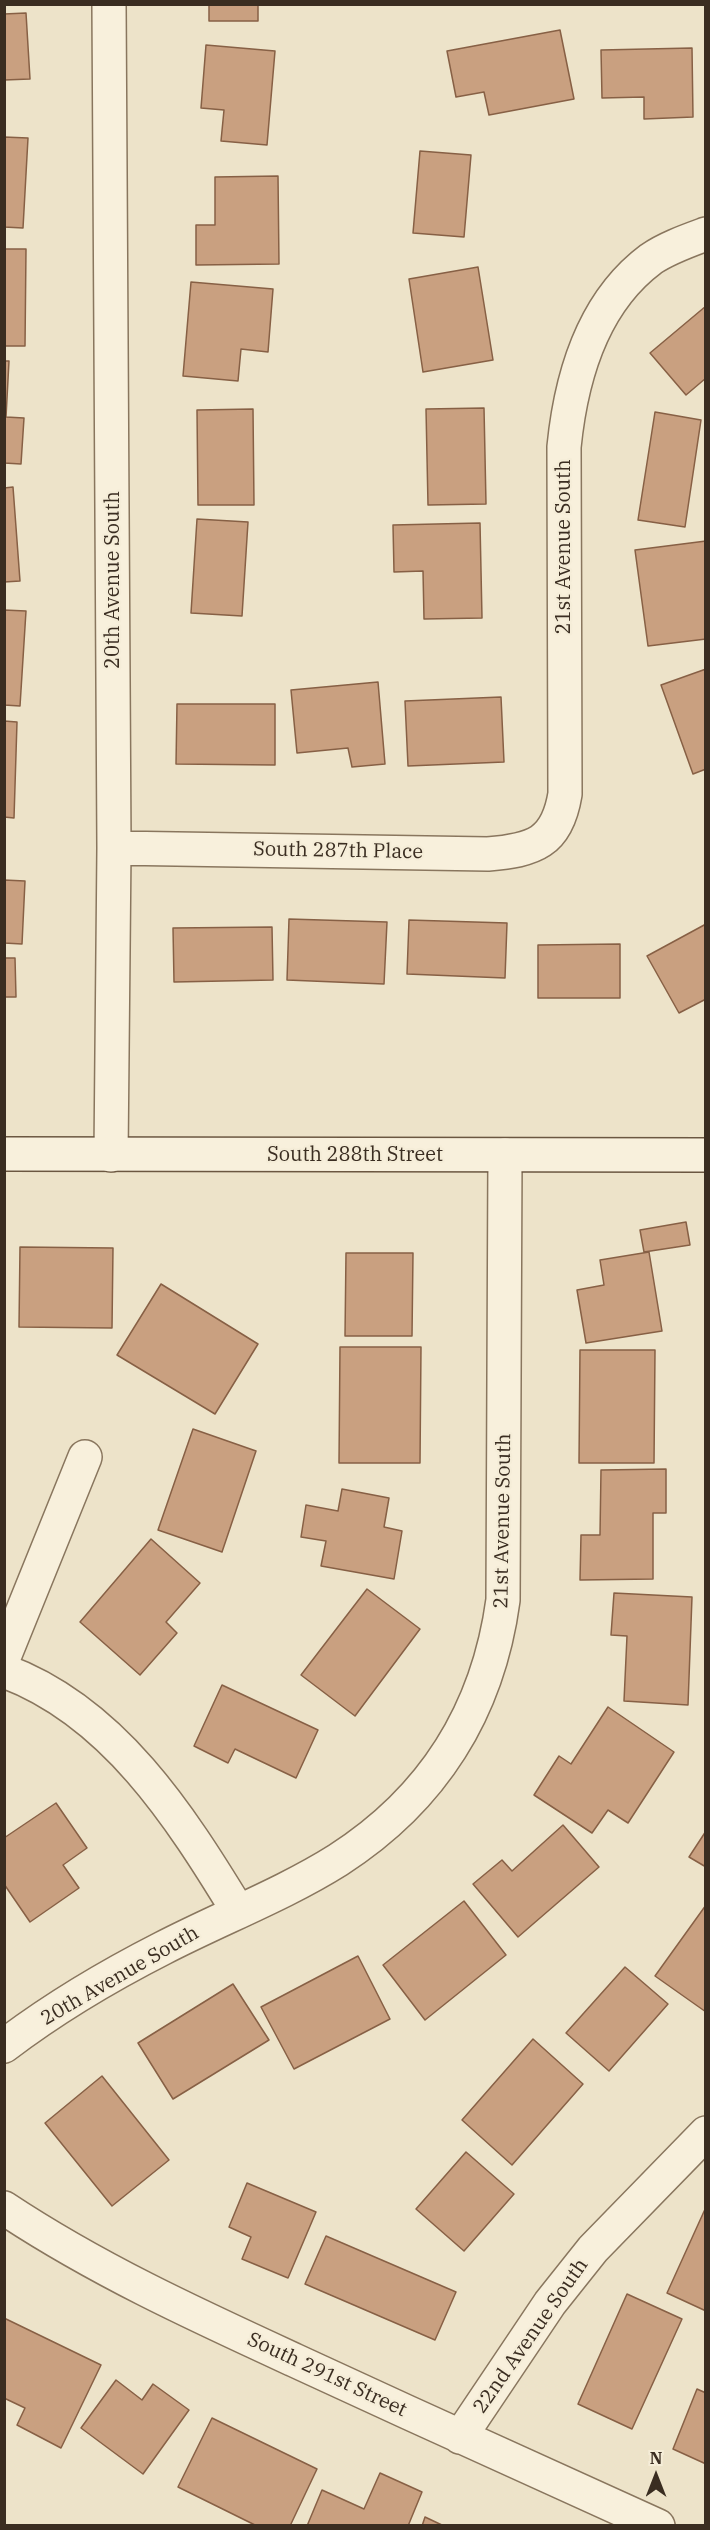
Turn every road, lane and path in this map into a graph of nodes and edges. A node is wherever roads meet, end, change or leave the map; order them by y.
1 (109, 4) edge
2 (705, 234) edge
3 (555, 829) joint
4 (114, 848) junction
5 (4, 1154) edge
6 (111, 1155) junction
7 (505, 1155) junction
8 (705, 1155) edge
9 (85, 1457) dead end
10 (4, 1657) edge
11 (4, 1671) edge
12 (238, 1911) junction
13 (4, 2046) edge
14 (705, 2133) edge
15 (4, 2208) edge
16 (460, 2438) junction
17 (658, 2526) edge

1 - 4 street, 20th Avenue South
2 - 3 street, 21st Avenue South
3 - 4 street, South 287th Place
4 - 6 street, 20th Avenue South
5 - 6 street, South 288th Street
6 - 7 street, South 288th Street
7 - 8 street, South 288th Street
7 - 12 street, 21st Avenue South
9 - 10 street
11 - 12 street
12 - 13 street, 20th Avenue South
14 - 16 street, 22nd Avenue South
15 - 16 street, South 291st Street
16 - 17 street, South 291st Street

